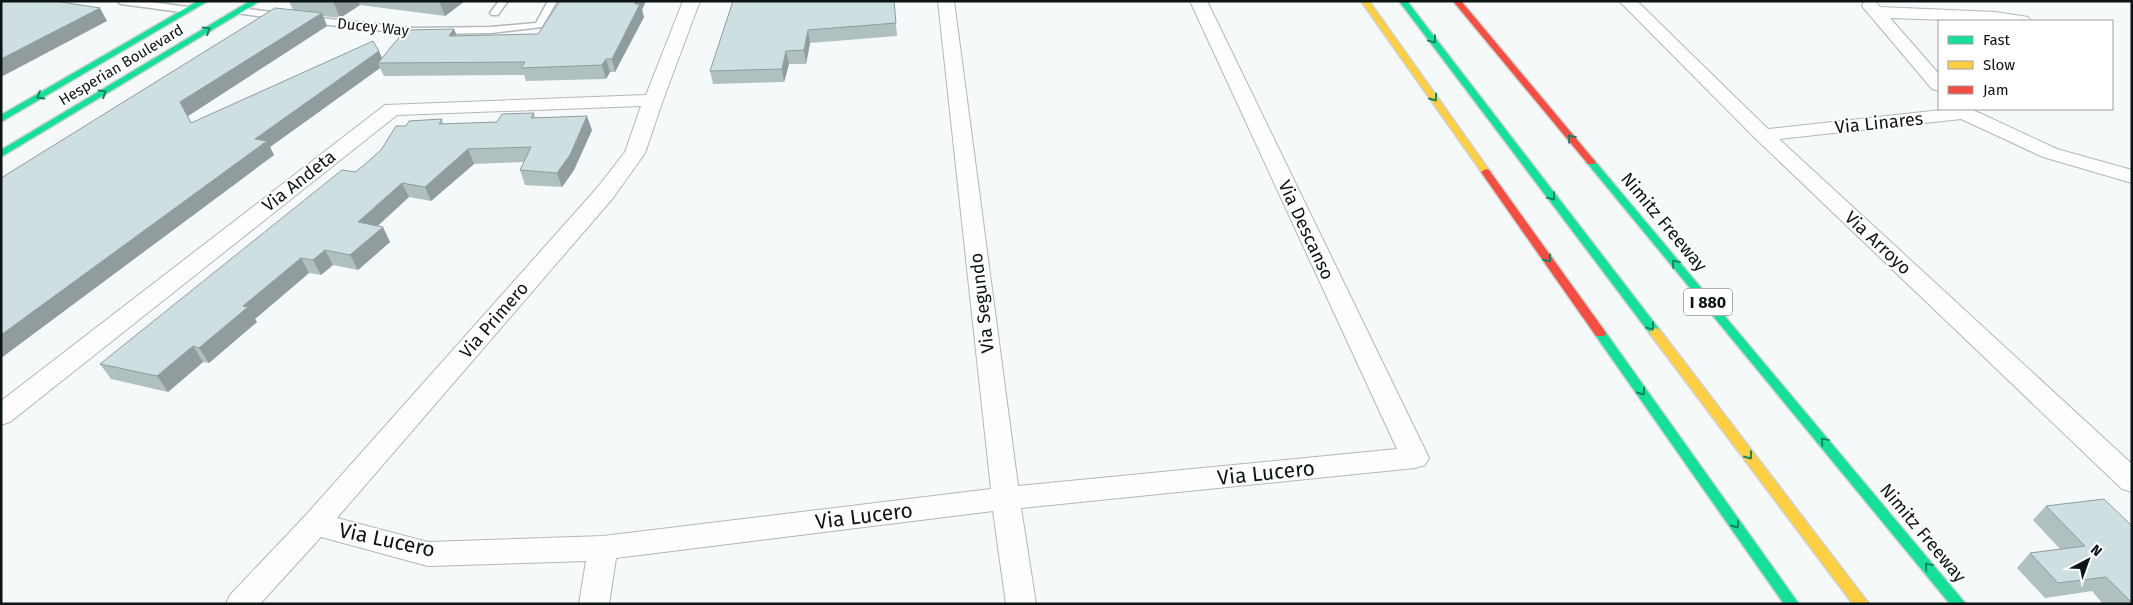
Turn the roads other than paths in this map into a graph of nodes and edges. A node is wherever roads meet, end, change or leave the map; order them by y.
1 (121, 1) edge
2 (204, 1) edge
3 (256, 1) edge
4 (504, 1) edge
5 (553, 1) edge
6 (692, 1) edge
7 (946, 1) edge
8 (1198, 1) edge
9 (1365, 1) edge
10 (1403, 1) edge
11 (1457, 1) edge
12 (1627, 1) edge
13 (1870, 7) edge
14 (188, 10) junction
15 (239, 12) junction
16 (495, 13) dead end
17 (2015, 20) edge
18 (1938, 84) edge
19 (652, 100) junction
20 (1962, 111) edge
21 (1, 119) edge
22 (1763, 135) junction
23 (1, 154) edge
24 (2132, 178) edge
25 (1, 415) edge
26 (1415, 458) joint
27 (2132, 481) edge
28 (1006, 499) junction
29 (315, 524) junction
30 (603, 548) junction
31 (241, 604) edge
32 (594, 604) edge
33 (1021, 604) edge
34 (1792, 604) edge
35 (1862, 604) edge
36 (1959, 604) edge

1 - 14 lane
2 - 14 main road, Hesperian Boulevard
3 - 15 main road, Hesperian Boulevard
4 - 16 lane
5 - 15 lane, Ducey Way
6 - 19 street, Via Primero
7 - 28 street, Via Segundo
8 - 26 street, Via Descanso
9 -> 34 main road
10 -> 35 main road
36 -> 11 main road, Nimitz Freeway / I 880
12 - 22 street, Via Arroyo
13 - 17 street
13 - 18 street
14 -> 21 main road, Hesperian Boulevard
23 -> 15 main road, Hesperian Boulevard
19 - 25 street, Via Andeta
19 - 29 street, Via Primero
20 - 22 street, Via Linares
20 - 24 street, Via Linares
22 - 27 street, Via Arroyo
26 - 28 street, Via Lucero
28 - 30 street, Via Lucero
28 - 33 street, Via Segundo
29 - 30 street, Via Lucero
29 - 31 street, Via Primero
30 - 32 street

